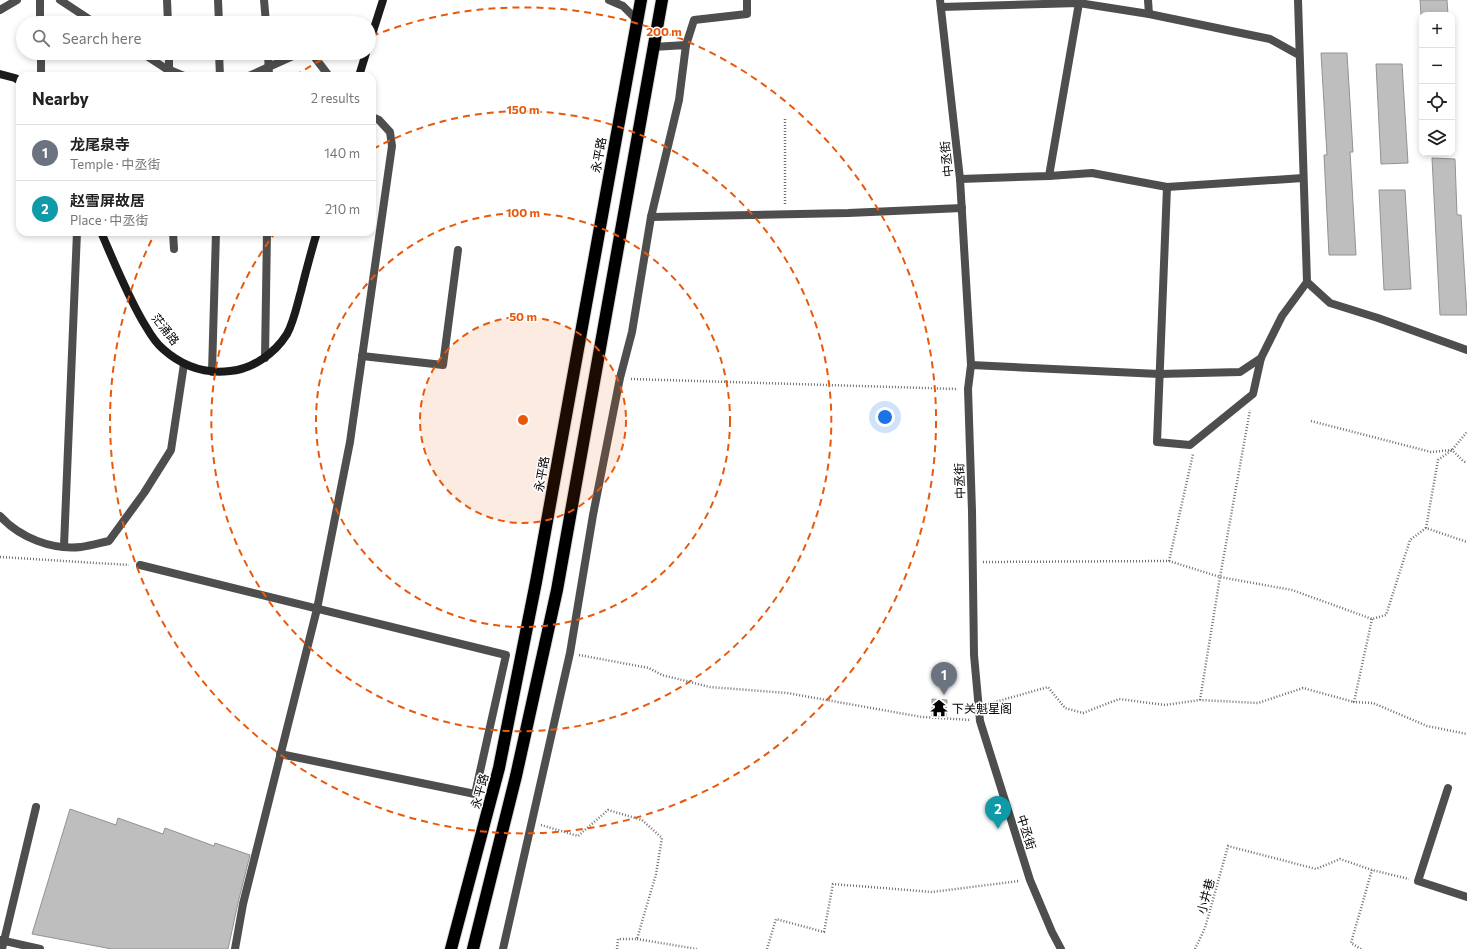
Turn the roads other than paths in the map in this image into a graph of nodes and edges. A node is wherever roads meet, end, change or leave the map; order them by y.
1 (17, 0) edge
2 (40, 0) edge
3 (60, 0) edge
4 (167, 0) edge
5 (218, 0) edge
6 (264, 0) edge
7 (383, 0) edge
8 (609, 0) edge
9 (641, 0) edge
10 (662, 0) edge
11 (747, 0) edge
12 (1148, 0) edge
13 (1298, 0) edge
14 (941, 3) edge
15 (1079, 3) junction
16 (0, 10) edge
17 (1148, 14) junction
18 (40, 16) edge
19 (84, 16) edge
20 (168, 16) edge
21 (219, 16) edge
22 (265, 16) edge
23 (637, 20) junction
24 (376, 22) edge
25 (658, 22) junction
26 (686, 45) junction
27 (653, 47) junction
28 (1299, 55) junction
29 (41, 60) edge
30 (151, 60) edge
31 (169, 60) edge
32 (219, 60) edge
33 (268, 60) edge
34 (284, 60) edge
35 (317, 60) edge
36 (364, 60) edge
37 (269, 67) junction
38 (41, 72) edge
39 (168, 72) edge
40 (169, 72) edge
41 (220, 72) edge
42 (258, 72) edge
43 (269, 72) edge
44 (326, 72) edge
45 (360, 72) edge
46 (0, 74) edge
47 (16, 79) edge
48 (376, 119) edge
49 (1049, 176) junction
50 (1303, 178) junction
51 (960, 179) junction
52 (1167, 187) junction
53 (962, 208) junction
54 (651, 217) junction
55 (77, 236) edge
56 (103, 236) edge
57 (173, 236) edge
58 (216, 236) edge
59 (267, 236) edge
60 (316, 236) edge
61 (174, 249) dead end
62 (458, 250) dead end
63 (1307, 282) junction
64 (1467, 350) edge
65 (362, 356) junction
66 (265, 358) junction
67 (1262, 358) junction
68 (184, 364) junction
69 (971, 365) junction
70 (212, 372) junction
71 (1159, 374) junction
72 (0, 516) edge
73 (64, 546) junction
74 (140, 565) road end
75 (317, 609) junction
76 (280, 754) junction
77 (1448, 788) dead end
78 (36, 806) dead end
79 (1467, 897) edge
80 (2, 944) edge
81 (40, 949) edge
82 (235, 949) edge
83 (451, 949) edge
84 (473, 949) edge
85 (503, 949) edge
86 (1061, 949) edge

1 - 16 street
2 - 18 street
3 - 19 street
4 - 20 street
5 - 21 street
6 - 22 street
7 - 24 street
8 - 23 street
9 - 23 highway, 永平路
10 - 25 highway
11 - 26 street
12 - 17 street
13 - 28 street
14 - 15 street
14 - 51 street, 中丞街
15 - 17 street
15 - 49 street
17 - 28 street
23 - 25 highway
23 - 83 highway, 永平路
25 - 27 highway
26 - 27 street
26 - 54 street
27 - 84 highway
28 - 50 street
29 - 38 street
30 - 39 street
31 - 40 street
32 - 41 street
33 - 37 street
34 - 37 street
35 - 44 street
36 - 45 street
37 - 42 street
37 - 43 street
46 - 47 street
48 - 65 street
49 - 51 street
49 - 52 street
50 - 52 street
50 - 63 street
51 - 53 street, 中丞街
52 - 71 street
53 - 54 street
53 - 69 street, 中丞街
54 - 85 street
55 - 73 street
56 - 68 street, 茫涌路
57 - 61 street
58 - 70 street
59 - 66 street
60 - 66 street, 茫涌路
62 - 65 street
63 - 64 street
63 - 67 street
65 - 75 street
66 - 70 street, 茫涌路
67 - 71 street
67 - 71 street
68 - 70 street, 茫涌路
68 - 73 street
69 - 71 street
69 - 86 street, 中丞街
72 - 73 street
74 - 75 street
75 - 76 street
75 - 76 street
76 - 82 street
77 - 79 street
78 - 80 street
80 - 81 street

